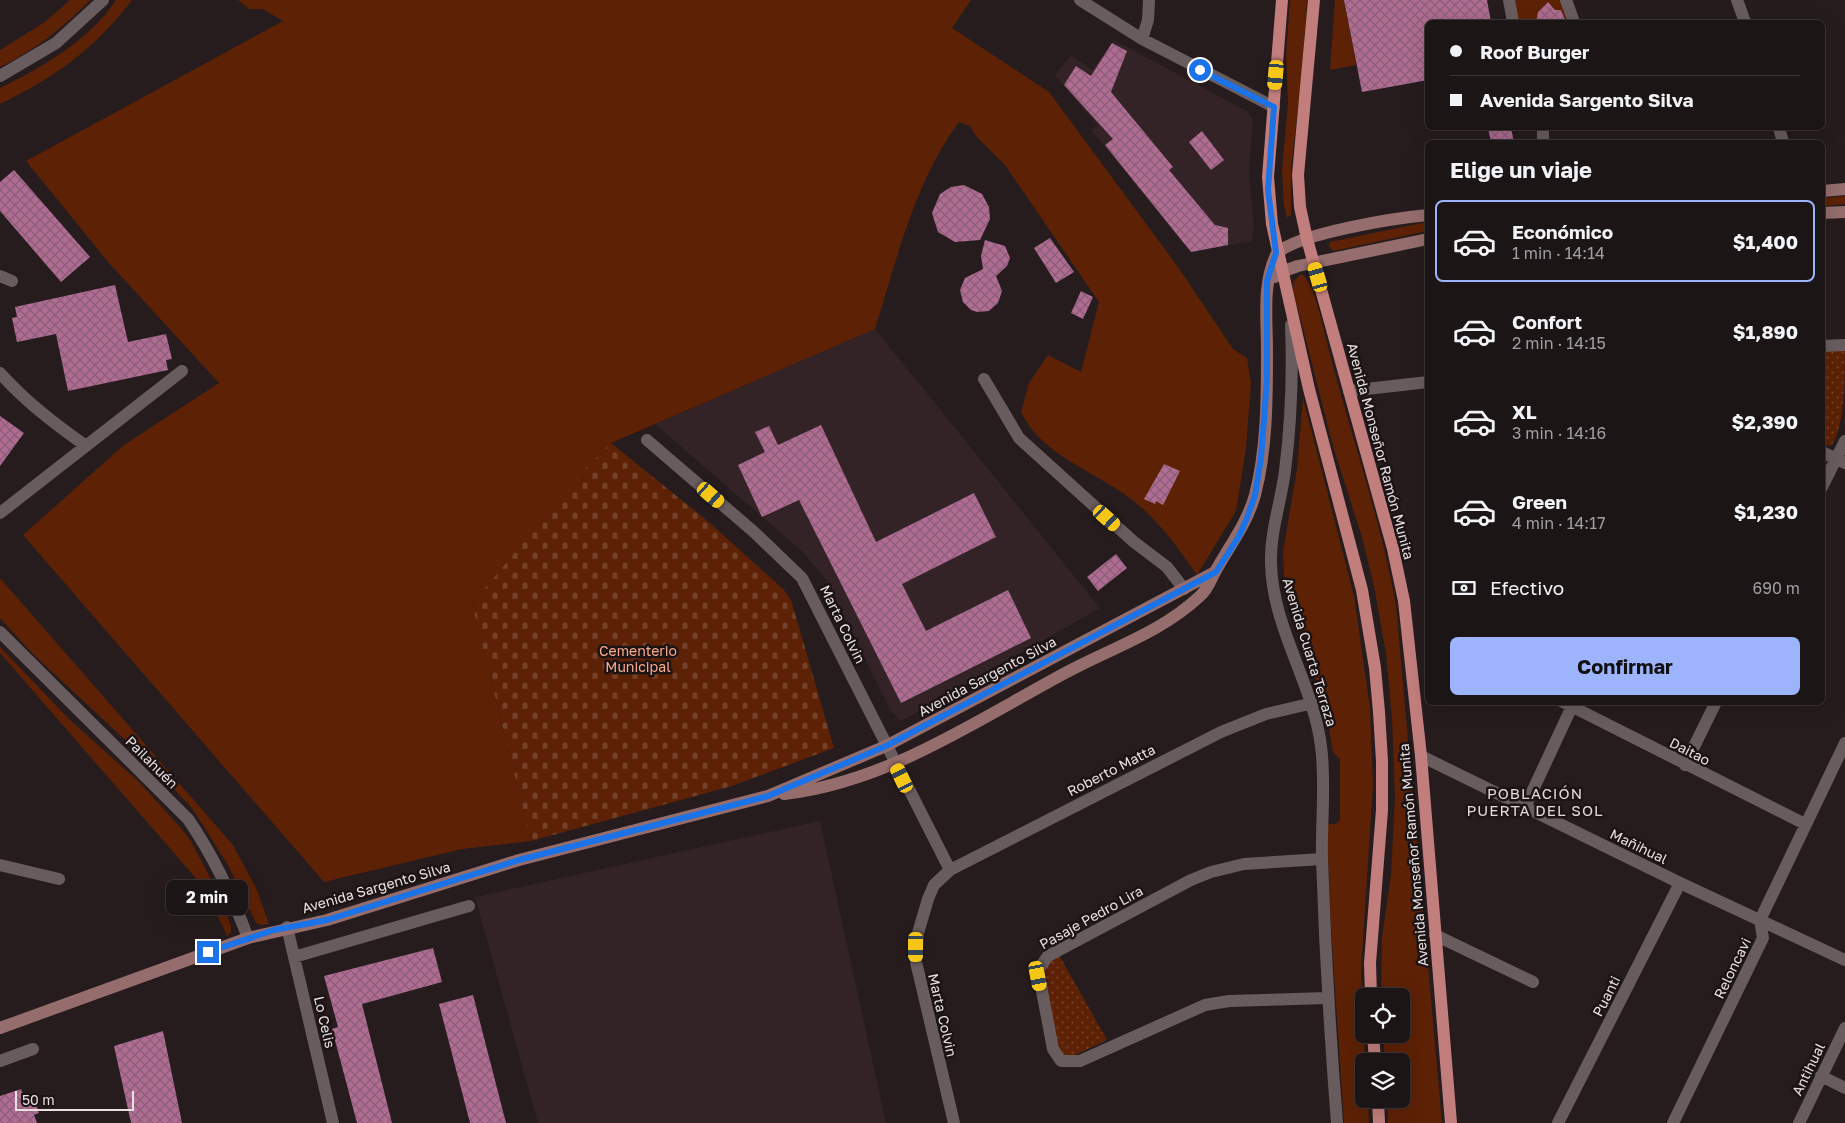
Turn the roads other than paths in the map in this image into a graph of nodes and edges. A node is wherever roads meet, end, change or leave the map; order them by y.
1 (103, 0) edge
2 (1080, 0) edge
3 (1149, 0) edge
4 (1282, 0) edge
5 (1314, 0) edge
6 (1509, 0) edge
7 (1566, 0) edge
8 (1738, 0) edge
9 (1513, 20) edge
10 (1573, 20) edge
11 (1744, 20) edge
12 (1142, 39) junction
13 (0, 76) edge
14 (1274, 107) junction
15 (1845, 189) edge
16 (1825, 191) edge
17 (1845, 212) edge
18 (1825, 214) edge
19 (1425, 215) edge
20 (1308, 239) junction
21 (1425, 239) edge
22 (1276, 253) junction
23 (1314, 263) junction
24 (1281, 272) junction
25 (0, 276) edge
26 (12, 281) dead end
27 (1267, 293) junction
28 (1290, 310) junction
29 (1845, 345) edge
30 (1825, 346) edge
31 (182, 372) dead end
32 (0, 373) edge
33 (984, 379) dead end
34 (1425, 382) edge
35 (1349, 392) junction
36 (647, 440) dead end
37 (1845, 441) edge
38 (86, 446) junction
39 (1825, 453) edge
40 (1841, 461) edge
41 (1825, 483) edge
42 (0, 513) edge
43 (1216, 572) junction
44 (1184, 589) junction
45 (0, 632) edge
46 (1313, 703) junction
47 (1570, 705) edge
48 (1572, 705) edge
49 (1715, 705) edge
50 (1845, 743) edge
51 (886, 746) junction
52 (1420, 756) junction
53 (895, 764) junction
54 (1685, 765) junction
55 (768, 796) junction
56 (1525, 807) junction
57 (1805, 824) junction
58 (1322, 859) junction
59 (0, 865) edge
60 (950, 870) junction
61 (59, 879) dead end
62 (1680, 883) junction
63 (934, 885) joint
64 (469, 906) dead end
65 (1760, 920) junction
66 (287, 927) junction
67 (1435, 935) junction
68 (248, 938) junction
69 (294, 958) junction
70 (1845, 960) edge
71 (1533, 982) dead end
72 (1371, 988) edge
73 (1328, 998) junction
74 (0, 1028) edge
75 (1845, 1028) edge
76 (33, 1049) dead end
77 (0, 1061) edge
78 (1821, 1076) junction
79 (1845, 1088) edge
80 (1378, 1108) edge
81 (333, 1123) edge
82 (954, 1123) edge
83 (1337, 1123) edge
84 (1379, 1123) edge
85 (1451, 1123) edge
86 (1558, 1123) edge
87 (1673, 1123) edge
88 (1799, 1123) edge

1 - 13 street
2 - 12 street
3 - 12 street
4 - 14 main road, Avenida Monseñor Ramón Munita
5 - 20 main road, Avenida Monseñor Ramón Munita
6 - 9 street
7 - 10 street
8 - 11 street
12 - 14 street
14 - 22 main road, Avenida Monseñor Ramón Munita
15 - 16 main road
17 - 18 main road
19 - 20 main road
20 - 22 main road
20 - 23 main road, Avenida Monseñor Ramón Munita
21 - 23 main road
22 - 24 main road, Avenida Monseñor Ramón Munita
22 - 27 main road, Avenida Sargento Silva
23 - 24 main road
23 - 35 main road, Avenida Monseñor Ramón Munita
24 - 27 main road
24 - 28 main road, Avenida Monseñor Ramón Munita
25 - 26 street
27 - 43 main road, Avenida Sargento Silva
28 - 46 street, Avenida Cuarta Terraza
28 - 72 main road, Avenida Monseñor Ramón Munita
29 - 30 street
31 - 38 street
32 - 38 street
33 - 44 street
34 - 35 street
35 - 52 main road, Avenida Monseñor Ramón Munita
36 - 51 street, Marta Colvin
37 - 40 street
38 - 42 street
39 - 40 street
40 - 41 street
43 - 44 main road, Avenida Sargento Silva
43 - 53 main road, Avenida Sargento Silva
44 - 51 main road, Avenida Sargento Silva
45 - 68 street, Pailahuén
46 - 58 street, Avenida Cuarta Terraza
46 - 60 street, Roberto Matta
47 - 56 street
48 - 54 street, Daitao
49 - 54 street
50 - 57 street, Reloncavi
51 - 53 street, Marta Colvin
51 - 55 main road, Avenida Sargento Silva
52 - 56 street, Mañihual
52 - 67 main road, Avenida Monseñor Ramón Munita
53 - 55 main road, Avenida Sargento Silva
53 - 60 street, Marta Colvin
54 - 57 street, Daitao
55 - 66 main road, Avenida Sargento Silva
56 - 62 street, Mañihual
57 - 65 street, Reloncavi
58 - 73 street, Avenida Cuarta Terraza
58 - 73 street, Pasaje Pedro Lira
59 - 61 street
60 - 63 street, Roberto Matta
62 - 65 street, Mañihual
62 - 86 street, Puanti
63 - 82 street, Marta Colvin
64 - 69 street
65 - 70 street, Mañihual
65 - 87 street, Reloncavi
66 - 68 main road, Avenida Sargento Silva
66 - 69 street, Lo Celis
67 - 71 street
67 - 85 main road, Avenida Monseñor Ramón Munita
68 - 74 main road, Avenida Sargento Silva
69 - 81 street, Lo Celis
73 - 83 street, Avenida Cuarta Terraza
75 - 78 street, Antihual
76 - 77 street
78 - 79 street
78 - 88 street, Antihual
80 - 84 main road

